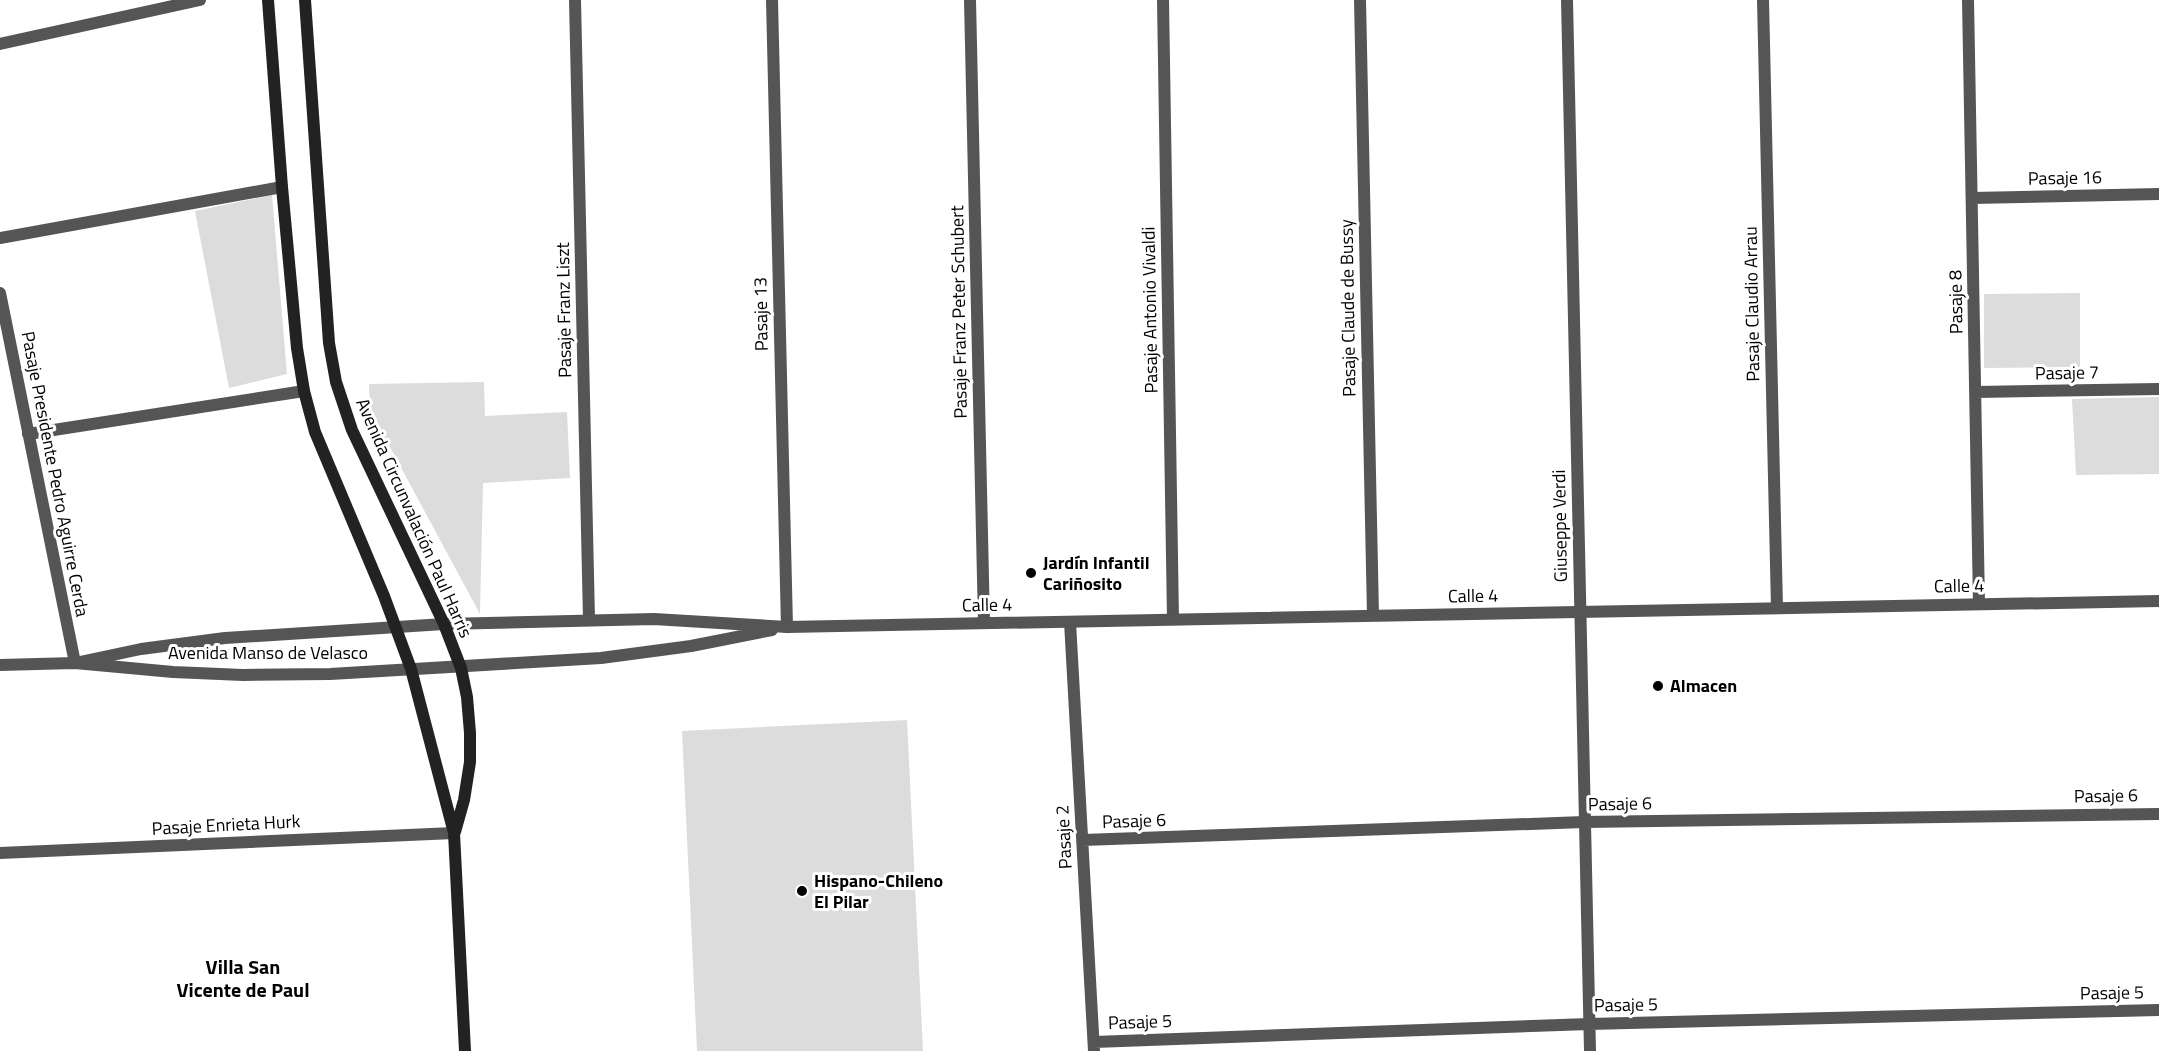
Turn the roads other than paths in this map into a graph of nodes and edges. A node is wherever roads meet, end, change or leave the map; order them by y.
1 (200, 0) edge
2 (268, 0) edge
3 (305, 0) edge
4 (575, 0) edge
5 (772, 0) edge
6 (970, 0) edge
7 (1163, 0) edge
8 (1360, 0) edge
9 (1567, 0) edge
10 (1762, 0) edge
11 (1968, 0) edge
12 (0, 44) edge
13 (282, 187) junction
14 (2159, 194) edge
15 (1972, 198) junction
16 (0, 238) edge
17 (0, 293) edge
18 (2159, 389) edge
19 (304, 391) junction
20 (1976, 392) junction
21 (28, 434) junction
22 (2159, 600) edge
23 (1979, 604) junction
24 (1777, 608) junction
25 (1580, 612) junction
26 (1373, 615) junction
27 (589, 619) junction
28 (1173, 619) junction
29 (1070, 621) junction
30 (984, 623) junction
31 (444, 624) junction
32 (396, 627) junction
33 (787, 627) junction
34 (75, 663) junction
35 (0, 665) edge
36 (461, 668) junction
37 (411, 669) junction
38 (2159, 814) edge
39 (1584, 822) junction
40 (454, 833) junction
41 (1083, 840) junction
42 (0, 853) edge
43 (2159, 1010) edge
44 (1589, 1024) junction
45 (1094, 1047) edge
46 (465, 1051) edge
47 (1590, 1051) edge

1 - 12 street
2 - 13 main road, Avenida Circunvalación Paul Harris
3 - 31 main road, Avenida Circunvalación Paul Harris
4 - 27 street, Pasaje Franz Liszt
5 - 33 street, Pasaje 13
6 - 30 street, Pasaje Franz Peter Schubert
7 - 28 street, Pasaje Antonio Vivaldi
8 - 26 street, Pasaje Claude de Bussy
9 - 25 street, Giuseppe Verdi
10 - 24 street, Pasaje Claudio Arrau
11 - 15 street, Pasaje 8
13 - 16 street
13 - 19 main road, Avenida Circunvalación Paul Harris
14 - 15 street, Pasaje 16
15 - 20 street, Pasaje 8
17 - 21 street, Pasaje Presidente Pedro Aguirre Cerda
18 - 20 street, Pasaje 7
19 - 21 street
19 - 32 main road, Avenida Circunvalación Paul Harris
20 - 23 street, Pasaje 8
21 - 34 street, Pasaje Presidente Pedro Aguirre Cerda
22 - 23 street, Calle 4
23 - 24 street, Calle 4
24 - 25 street, Calle 4
25 - 26 street, Calle 4
25 - 39 street, Giuseppe Verdi
26 - 28 street, Calle 4
27 - 31 street, Calle 4
27 - 33 street, Calle 4
28 - 29 street, Calle 4
29 - 30 street, Calle 4
29 - 41 street, Pasaje 2
30 - 33 street, Calle 4
31 - 32 street, Avenida Manso de Velasco
31 - 36 main road, Avenida Circunvalación Paul Harris
32 - 34 street, Avenida Manso de Velasco
32 - 37 main road, Avenida Circunvalación Paul Harris
33 - 36 street, Calle 4
34 - 35 street, Avenida Manso de Velasco
34 - 37 street, Avenida Manso de Velasco
36 - 37 street, Avenida Manso de Velasco
36 - 40 main road, Avenida Circunvalación Paul Harris
37 - 40 main road, Avenida Circunvalación Paul Harris
38 - 39 street, Pasaje 6
39 - 41 street, Pasaje 6
39 - 44 street, Giuseppe Verdi
40 - 42 street, Pasaje Enrieta Hurk
40 - 46 main road, Avenida Circunvalación Paul Harris
41 - 45 street, Pasaje 2
43 - 44 street, Pasaje 5
44 - 45 street, Pasaje 5
44 - 47 street, Giuseppe Verdi

